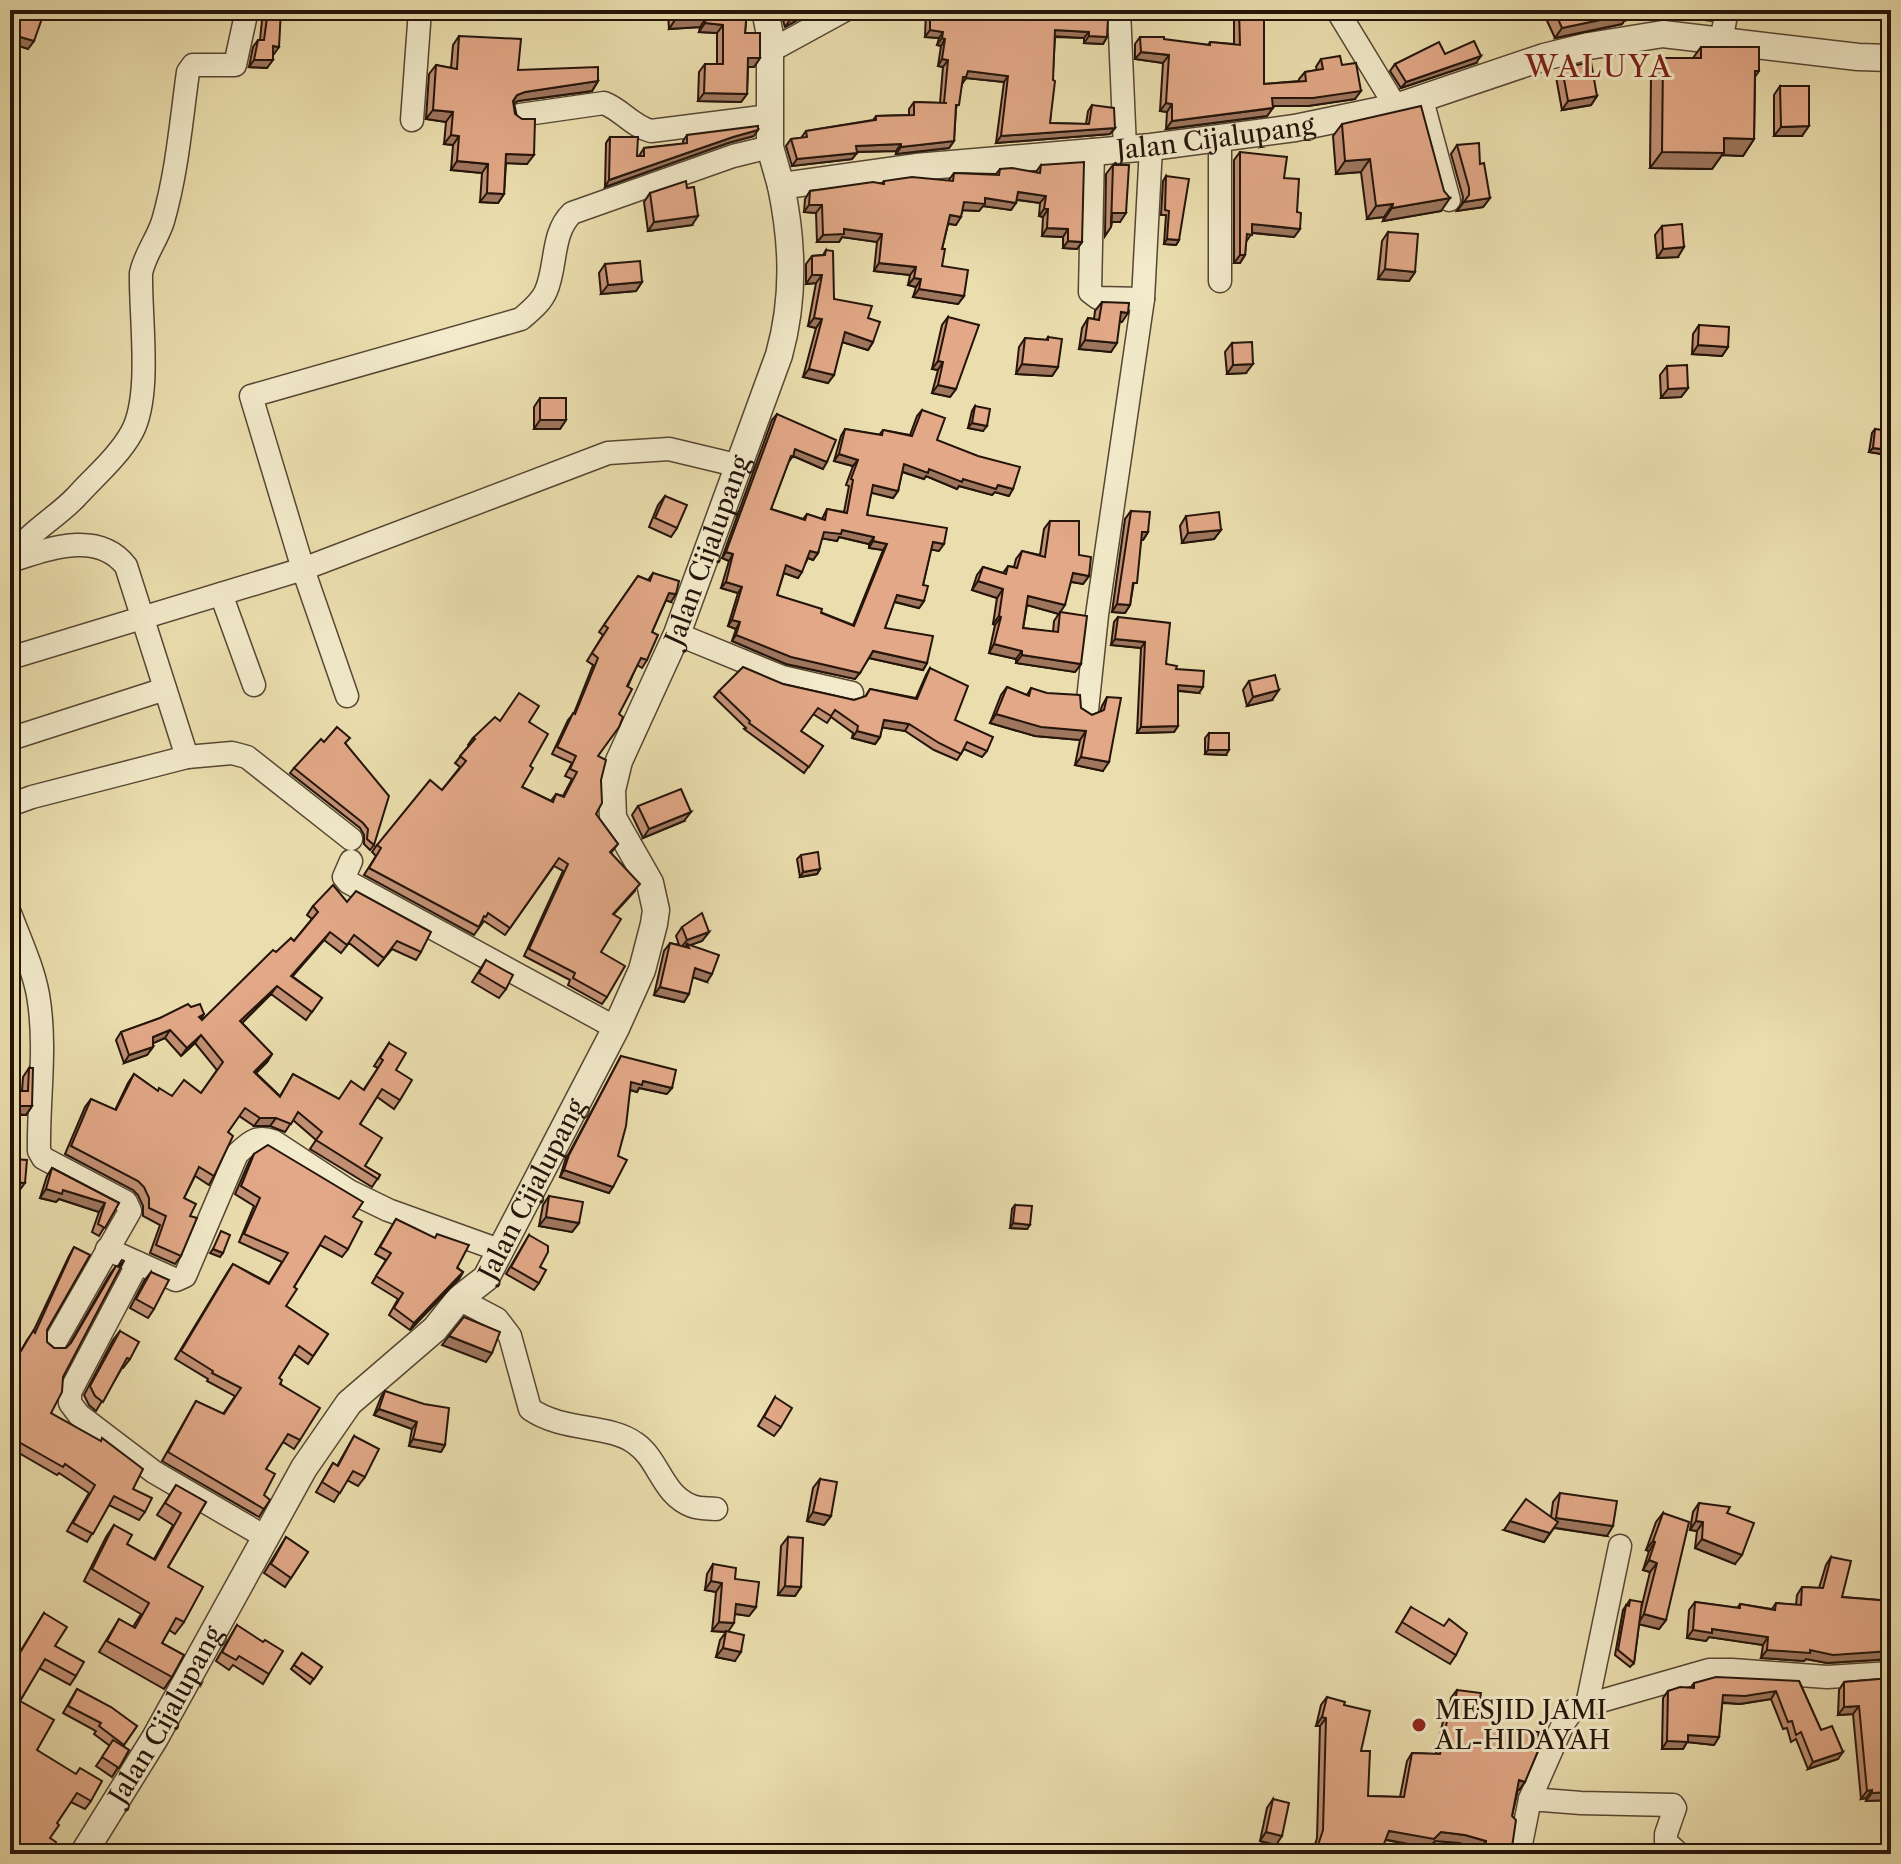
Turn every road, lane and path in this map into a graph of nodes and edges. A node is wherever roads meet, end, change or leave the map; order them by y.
1 (247, 10) edge
2 (420, 10) edge
3 (765, 10) edge
4 (845, 10) edge
5 (1095, 10) edge
6 (1337, 10) edge
7 (1727, 10) edge
8 (1119, 11) edge
9 (1721, 41) junction
10 (770, 51) junction
11 (1891, 58) edge
12 (1422, 100) junction
13 (1396, 107) junction
14 (520, 115) edge
15 (769, 116) junction
16 (412, 120) dead end
17 (1220, 139) junction
18 (770, 147) junction
19 (1138, 147) junction
20 (1093, 150) junction
21 (781, 186) junction
22 (1449, 200) edge
23 (1220, 281) dead end
24 (1143, 299) junction
25 (740, 466) junction
26 (10, 561) edge
27 (303, 569) junction
28 (221, 594) junction
29 (143, 618) junction
30 (677, 634) junction
31 (10, 658) edge
32 (254, 685) dead end
33 (165, 689) junction
34 (852, 693) dead end
35 (347, 696) dead end
36 (1087, 710) edge
37 (10, 739) edge
38 (187, 757) junction
39 (10, 805) edge
40 (10, 913) edge
41 (616, 1028) junction
42 (107, 1249) junction
43 (502, 1251) junction
44 (138, 1263) junction
45 (459, 1299) junction
46 (54, 1344) edge
47 (716, 1509) dead end
48 (267, 1538) junction
49 (1620, 1546) dead end
50 (1891, 1673) edge
51 (1587, 1705) junction
52 (1530, 1799) junction
53 (1390, 1849) dead end
54 (83, 1854) edge
55 (1492, 1854) edge
56 (1519, 1854) edge
57 (1679, 1854) edge

1 - 26 street
2 - 16 street
3 - 10 street
4 - 10 street
5 - 8 street
6 - 13 street
7 - 9 street
8 - 19 street
9 - 11 street, Jalan Cijalupang
9 - 12 street, Jalan Cijalupang
10 - 15 street
12 - 13 street, Jalan Cijalupang
12 - 22 street
13 - 17 street, Jalan Cijalupang
14 - 15 street
15 - 18 street
17 - 19 street, Jalan Cijalupang
17 - 23 street
18 - 21 street
18 - 27 street
19 - 20 street, Jalan Cijalupang
19 - 24 street
20 - 21 street, Jalan Cijalupang
20 - 24 street
21 - 25 street, Jalan Cijalupang
24 - 36 street
25 - 27 street
25 - 30 street, Jalan Cijalupang
26 - 29 street
27 - 28 street
27 - 35 street
28 - 29 street
28 - 32 street
29 - 31 street
29 - 33 street
30 - 34 street
30 - 41 street, Jalan Cijalupang
33 - 37 street
33 - 38 street
38 - 39 street
38 - 41 street
40 - 42 street
41 - 43 street, Jalan Cijalupang
42 - 44 street
42 - 46 street
43 - 44 street
43 - 45 street, Jalan Cijalupang
44 - 48 street
45 - 47 street
45 - 48 street, Jalan Cijalupang
48 - 54 street, Jalan Cijalupang
49 - 51 street
50 - 51 street
51 - 52 street
52 - 56 street
52 - 57 street
53 - 55 path

